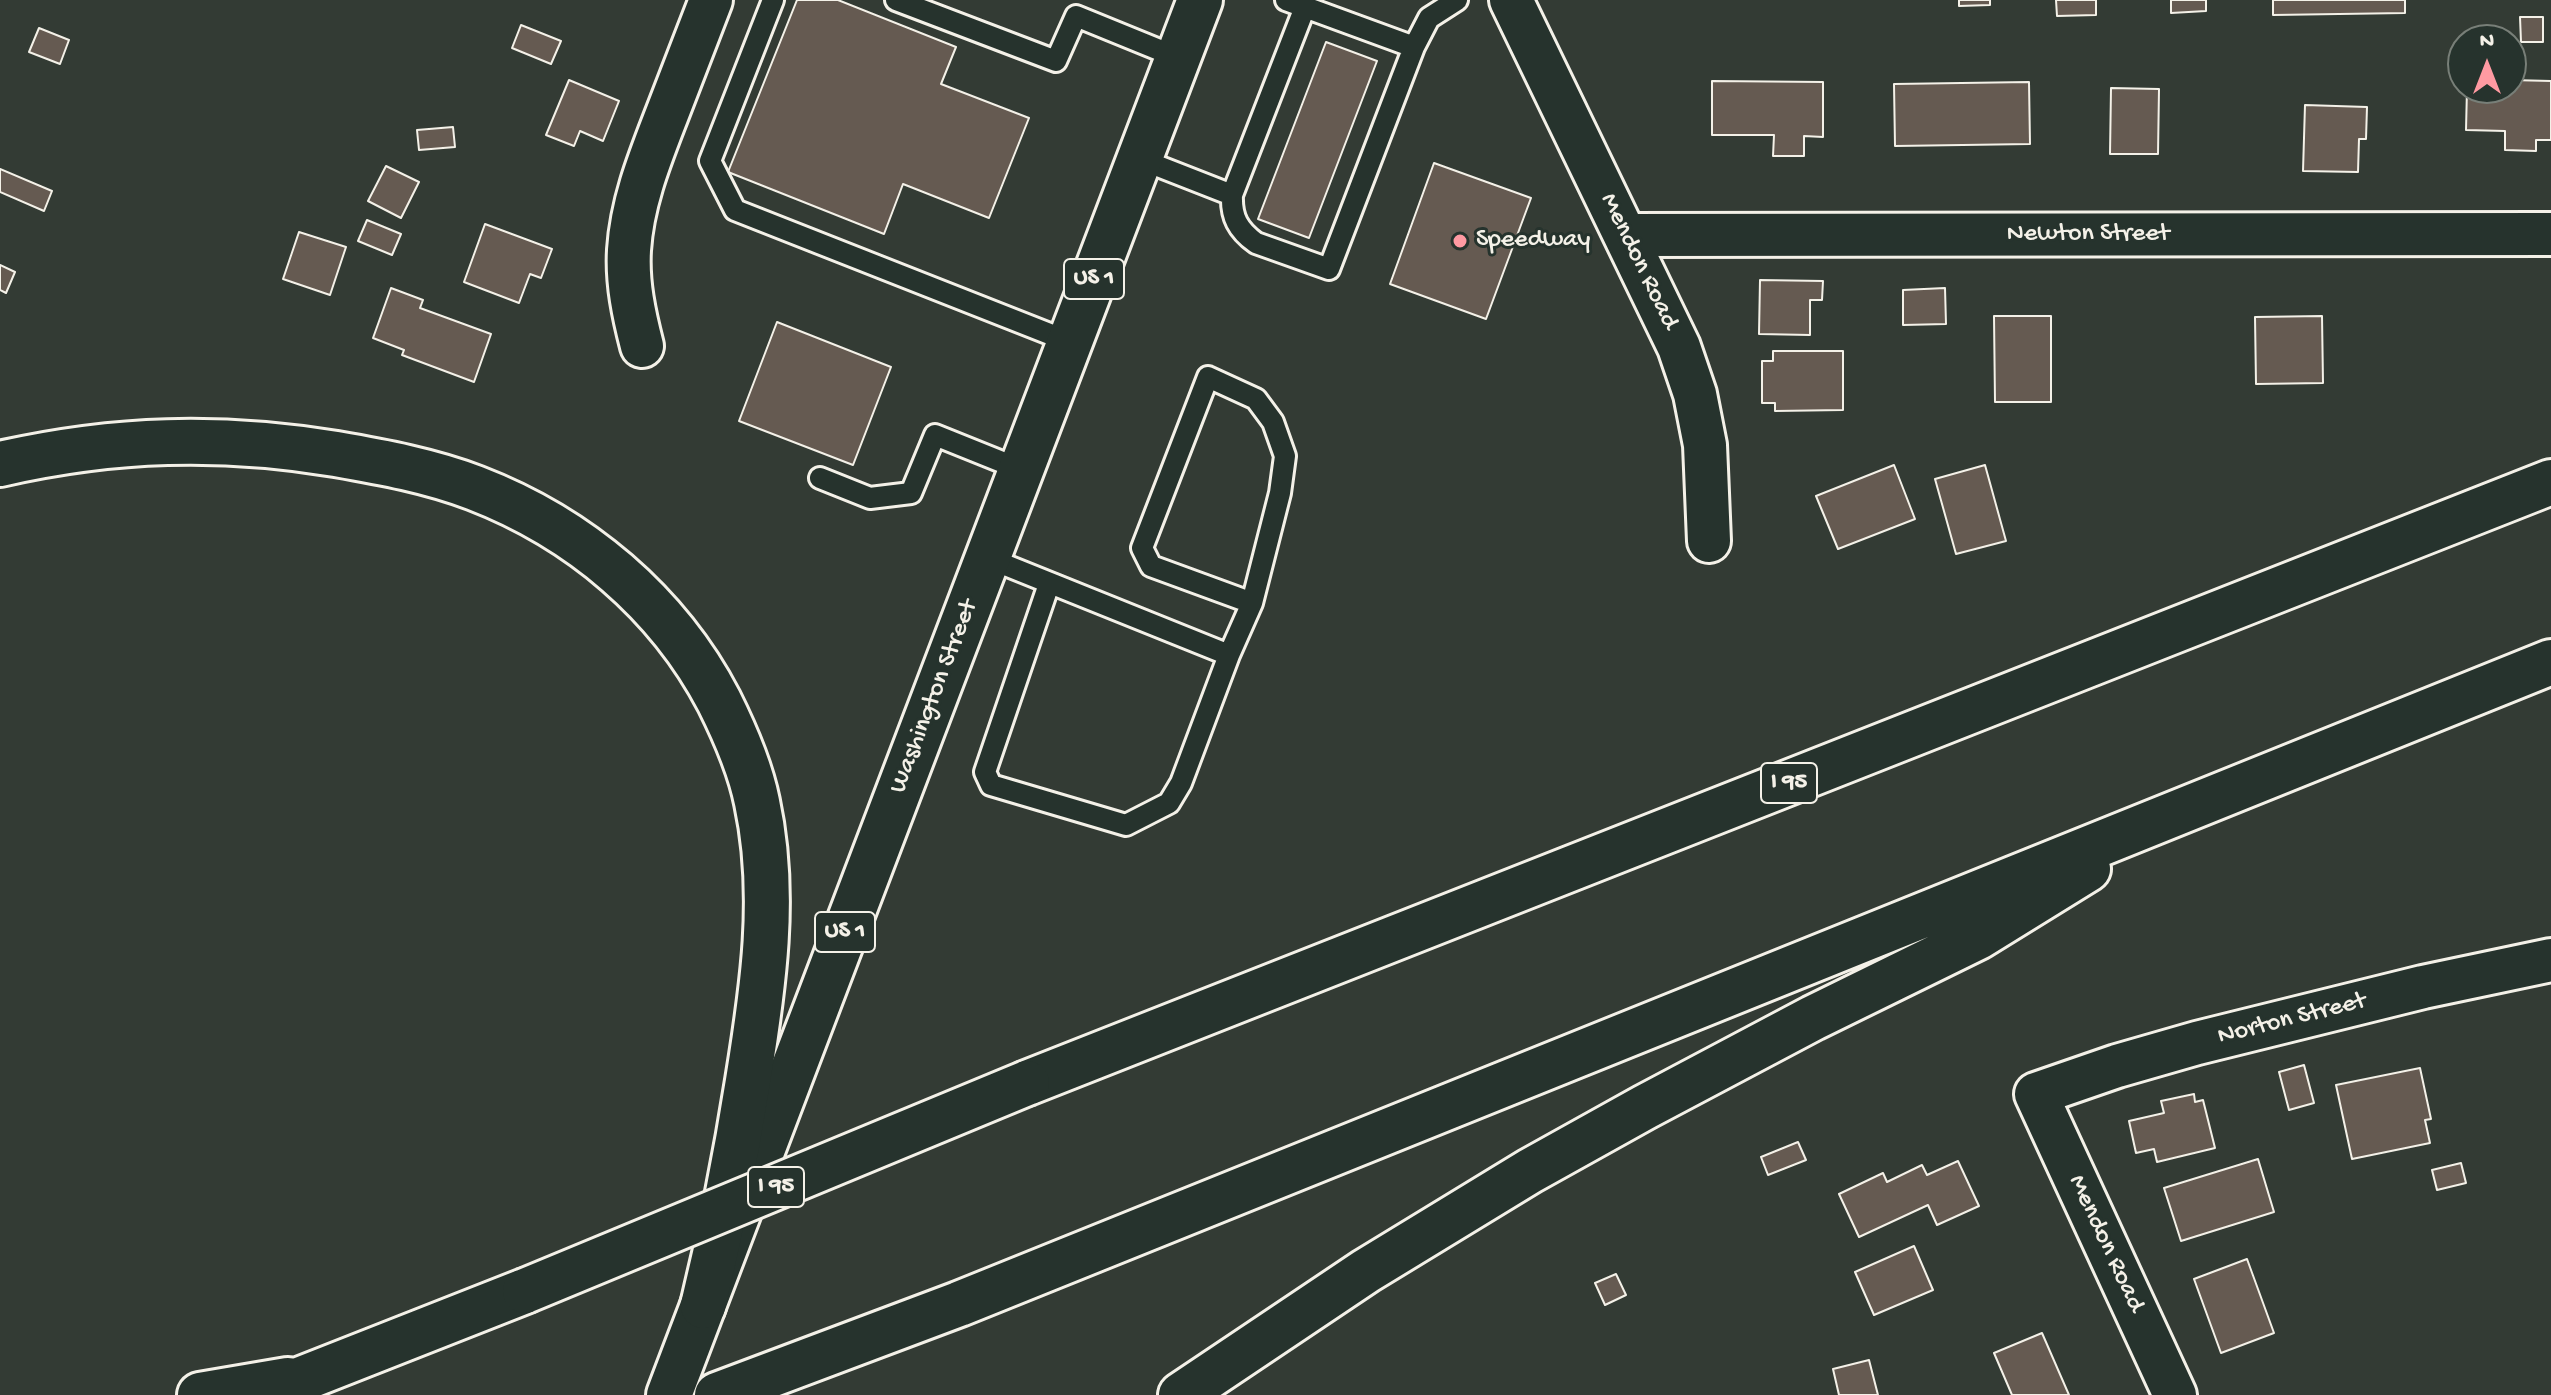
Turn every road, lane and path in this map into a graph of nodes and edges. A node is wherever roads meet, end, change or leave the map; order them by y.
1 (711, 0) edge
2 (773, 0) edge
3 (896, 0) edge
4 (1200, 0) edge
5 (1457, 0) edge
6 (1511, 0) edge
7 (1296, 4) edge
8 (1414, 47) junction
9 (1179, 58) junction
10 (1140, 159) junction
11 (1232, 195) junction
12 (2551, 234) edge
13 (1625, 235) junction
14 (1070, 342) junction
15 (642, 346) dead end
16 (0, 464) edge
17 (1022, 470) junction
18 (820, 478) dead end
19 (2551, 482) edge
20 (1709, 541) dead end
21 (988, 558) junction
22 (1049, 584) junction
23 (1252, 603) junction
24 (1229, 655) junction
25 (2551, 662) edge
26 (2194, 804) junction
27 (2551, 960) edge
28 (2036, 1094) joint
29 (703, 1306) junction
30 (310, 1376) junction
31 (200, 1395) edge
32 (261, 1395) edge
33 (669, 1395) edge
34 (717, 1395) edge
35 (1181, 1395) edge
36 (2175, 1395) edge

1 - 15 street
2 - 14 lane
3 - 9 lane
4 - 9 main road, Washington Street / US 1
5 - 8 lane
6 - 13 street, Mendon Road
7 - 8 lane
7 - 11 lane
8 - 11 lane
9 - 10 main road, Washington Street / US 1
10 - 11 lane
10 - 14 main road, Washington Street / US 1
12 - 13 street, Newton Street
13 - 20 street, Mendon Road
14 - 17 main road, Washington Street / US 1
16 - 29 main road
17 - 18 lane
17 - 21 main road, Washington Street / US 1
19 - 30 main road, I 95, bridge
21 - 22 lane
21 - 29 main road, Washington Street / US 1
22 - 24 lane
22 - 24 lane
23 - 23 lane
23 - 24 lane
25 - 26 main road
26 - 34 main road
26 - 35 main road
27 - 28 street, Norton Street
28 - 36 street, Mendon Road
29 - 33 main road, Washington Street / US 1
30 - 31 main road
30 - 32 main road, I 95

